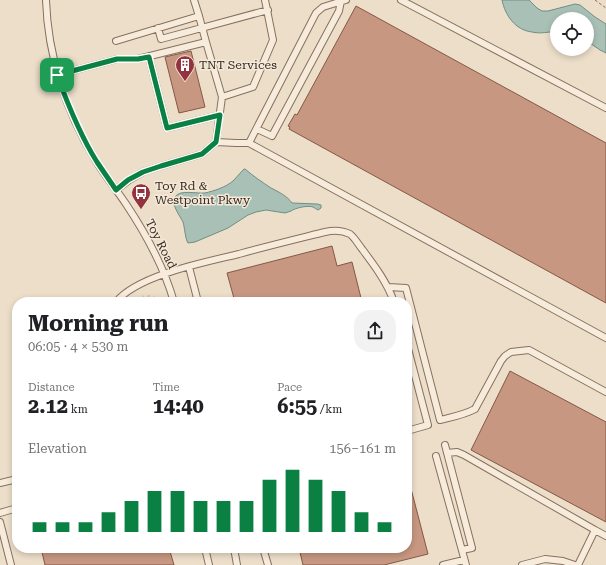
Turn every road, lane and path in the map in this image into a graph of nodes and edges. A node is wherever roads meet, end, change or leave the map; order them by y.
1 (46, 0) edge
2 (194, 0) edge
3 (265, 0) edge
4 (401, 0) edge
5 (595, 0) edge
6 (343, 1) edge
7 (606, 8) edge
8 (268, 10) junction
9 (199, 16) junction
10 (158, 28) junction
11 (202, 28) junction
12 (116, 41) dead end
13 (206, 42) junction
14 (149, 57) junction
15 (57, 75) junction
16 (222, 97) junction
17 (606, 108) edge
18 (220, 115) junction
19 (257, 129) junction
20 (216, 142) junction
21 (249, 143) junction
22 (116, 190) junction
23 (189, 267) junction
24 (165, 274) junction
25 (388, 287) junction
26 (121, 297) edge
27 (172, 297) edge
28 (197, 297) edge
29 (392, 297) edge
30 (408, 297) edge
31 (412, 312) edge
32 (606, 338) edge
33 (412, 369) edge
34 (431, 388) junction
35 (419, 391) junction
36 (606, 392) edge
37 (412, 430) edge
38 (445, 444) dead end
39 (447, 453) junction
40 (436, 456) dead end
41 (12, 480) edge
42 (0, 484) edge
43 (12, 509) edge
44 (0, 513) edge
45 (0, 522) edge
46 (595, 530) junction
47 (606, 536) edge
48 (462, 550) junction
49 (206, 553) edge
50 (235, 553) edge
51 (264, 553) edge
52 (465, 562) edge
53 (11, 565) edge
54 (209, 565) edge
55 (237, 565) edge
56 (268, 565) edge
57 (443, 565) edge
58 (522, 565) edge
59 (576, 565) edge

1 - 15 street, Toy Road
2 - 9 street
3 - 8 street
4 - 17 street
5 - 7 path
6 - 19 street
6 - 19 street
8 - 11 street
8 - 16 street
9 - 10 street
9 - 11 street
10 - 11 street
10 - 12 street
11 - 13 street
13 - 14 street
13 - 16 street
14 - 15 street
14 - 18 street
15 - 22 street, Toy Road
16 - 18 street
18 - 20 street
19 - 21 street
20 - 21 street
20 - 22 street
21 - 32 street
22 - 24 street, Toy Road
23 - 24 street
23 - 25 street
23 - 28 street
24 - 26 street
24 - 27 street, Toy Road
25 - 29 street
25 - 30 street
31 - 34 street
33 - 35 street
34 - 35 street
34 - 36 street
35 - 37 street
38 - 39 street
39 - 46 street
39 - 48 street
40 - 48 street
41 - 42 street
43 - 44 street
45 - 53 street
46 - 47 street
46 - 59 street
48 - 52 street
49 - 54 street
50 - 55 street
51 - 56 street
52 - 57 street
58 - 59 street

